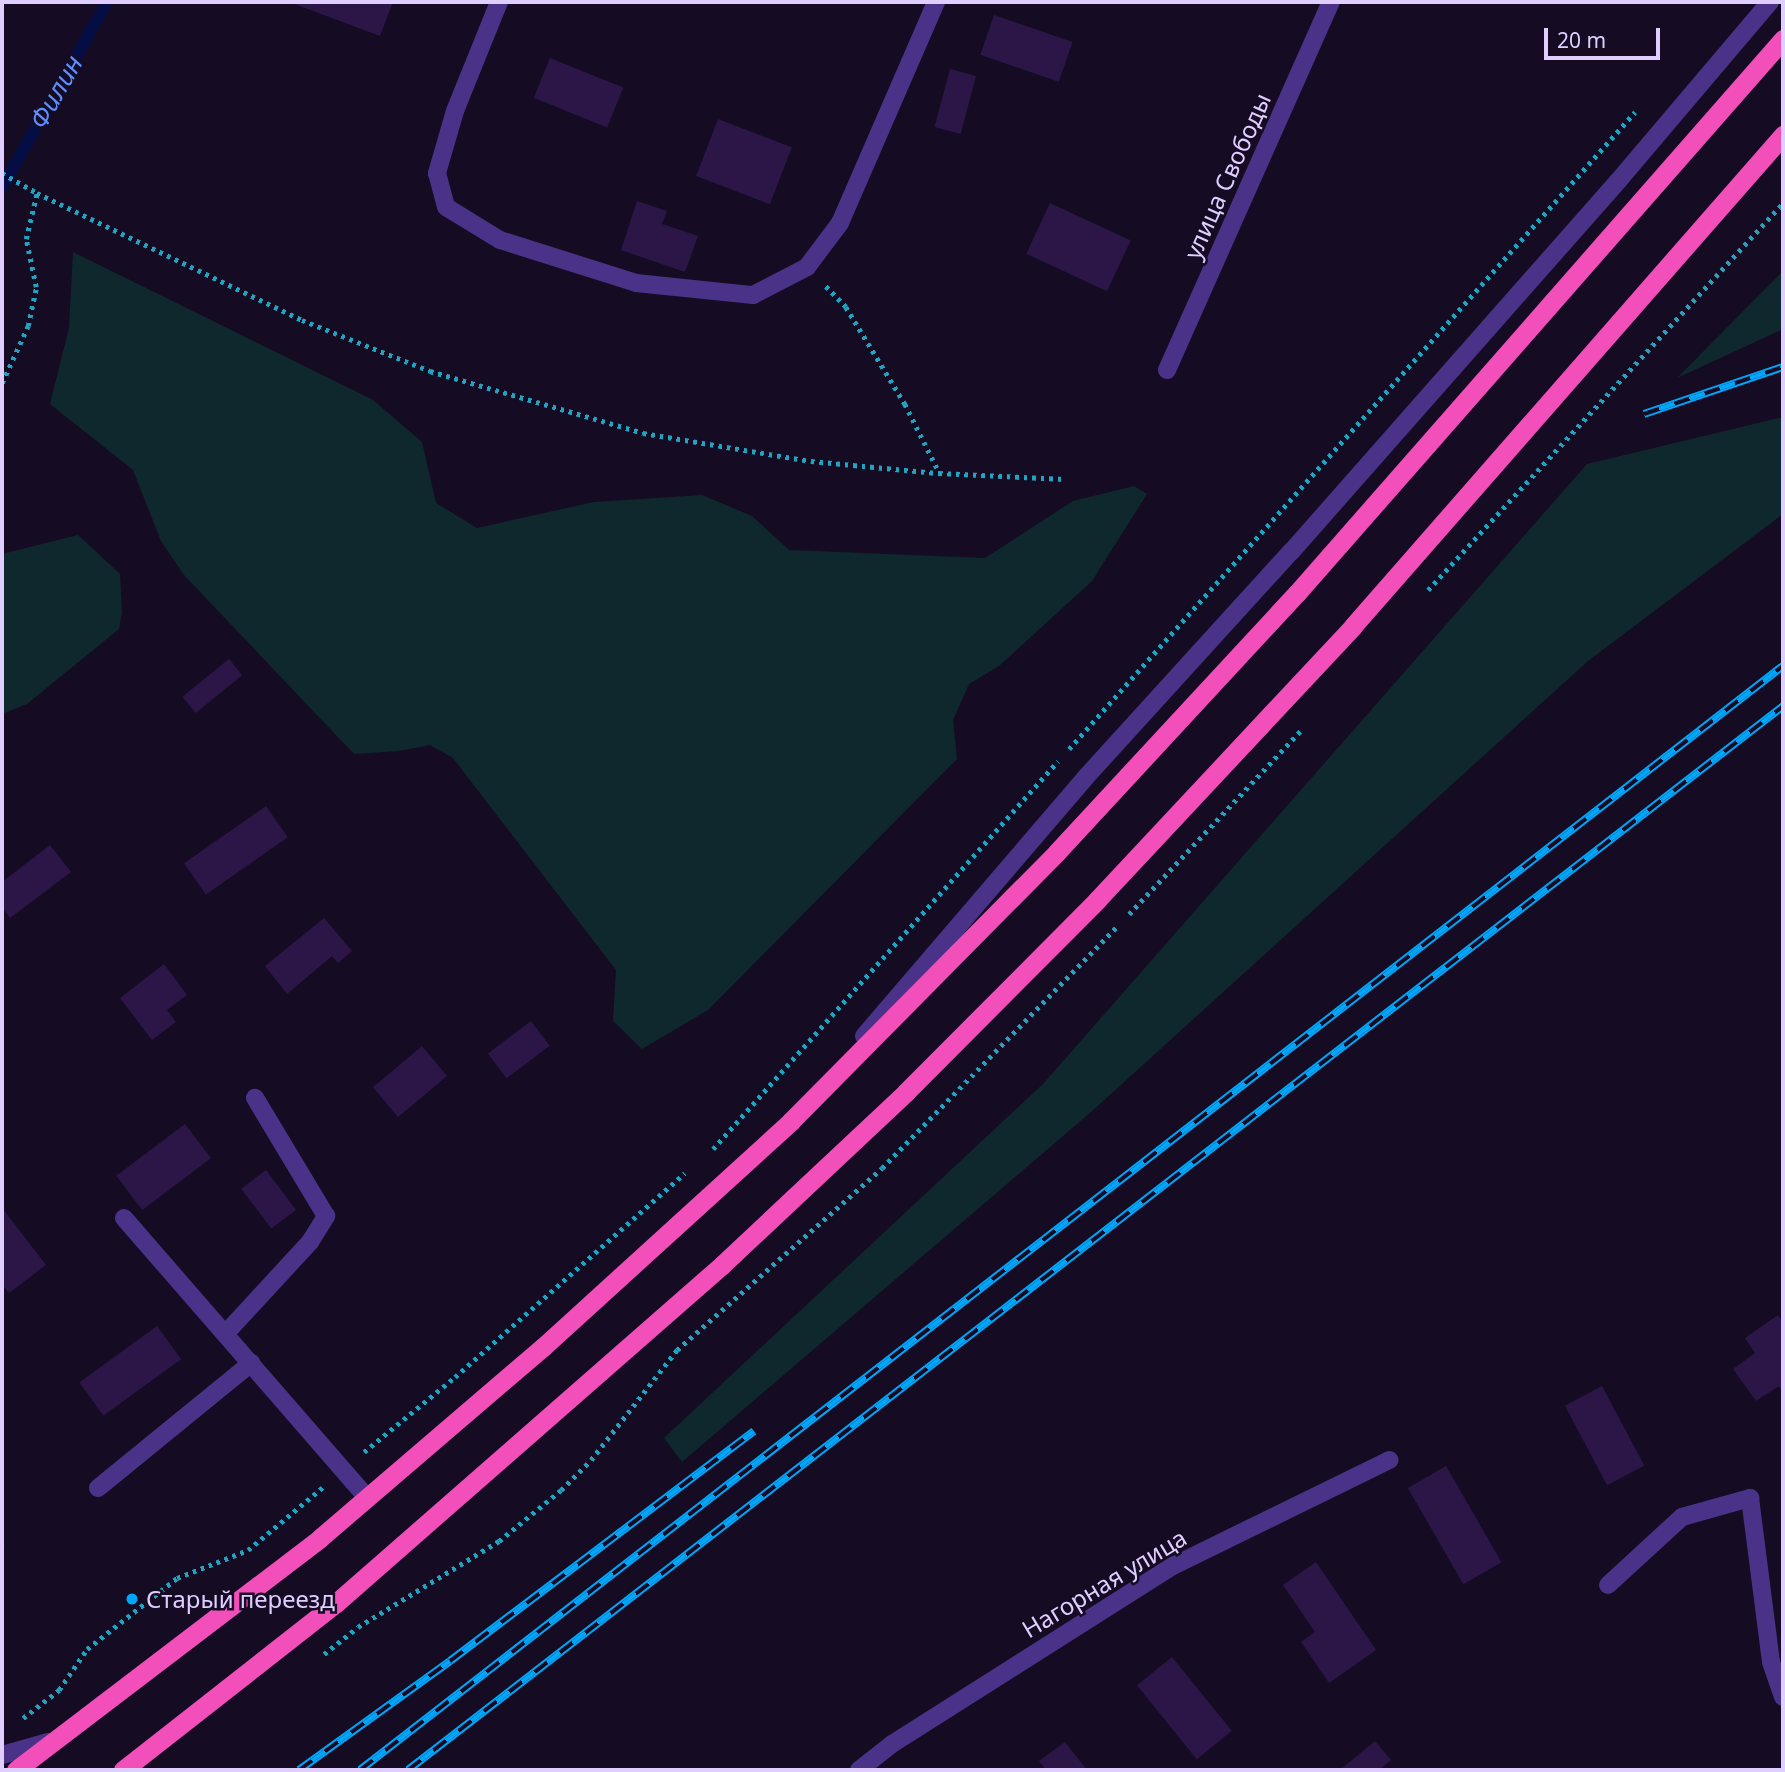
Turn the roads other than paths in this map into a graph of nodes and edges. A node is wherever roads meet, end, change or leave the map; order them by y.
1 (499, 2) edge
2 (936, 2) edge
3 (1331, 2) edge
4 (1770, 2) edge
5 (1783, 39) edge
6 (1783, 135) edge
7 (1167, 370) dead end
8 (256, 1098) dead end
9 (791, 1121) junction
10 (124, 1218) dead end
11 (226, 1333) junction
12 (251, 1363) junction
13 (1388, 1460) dead end
14 (98, 1488) dead end
15 (367, 1498) junction
16 (1608, 1585) dead end
17 (1783, 1697) edge
18 (58, 1739) junction
19 (2, 1755) edge
20 (16, 1770) edge
21 (123, 1770) edge
22 (859, 1770) edge

1 - 2 street
3 - 7 street, улица Свободы
4 - 9 street
5 - 9 highway
6 - 21 highway
8 - 11 street
9 - 15 highway
10 - 11 street
11 - 12 street
12 - 14 street
12 - 15 street
13 - 22 street, Нагорная улица
15 - 18 highway
16 - 17 street
18 - 19 street
18 - 20 highway

